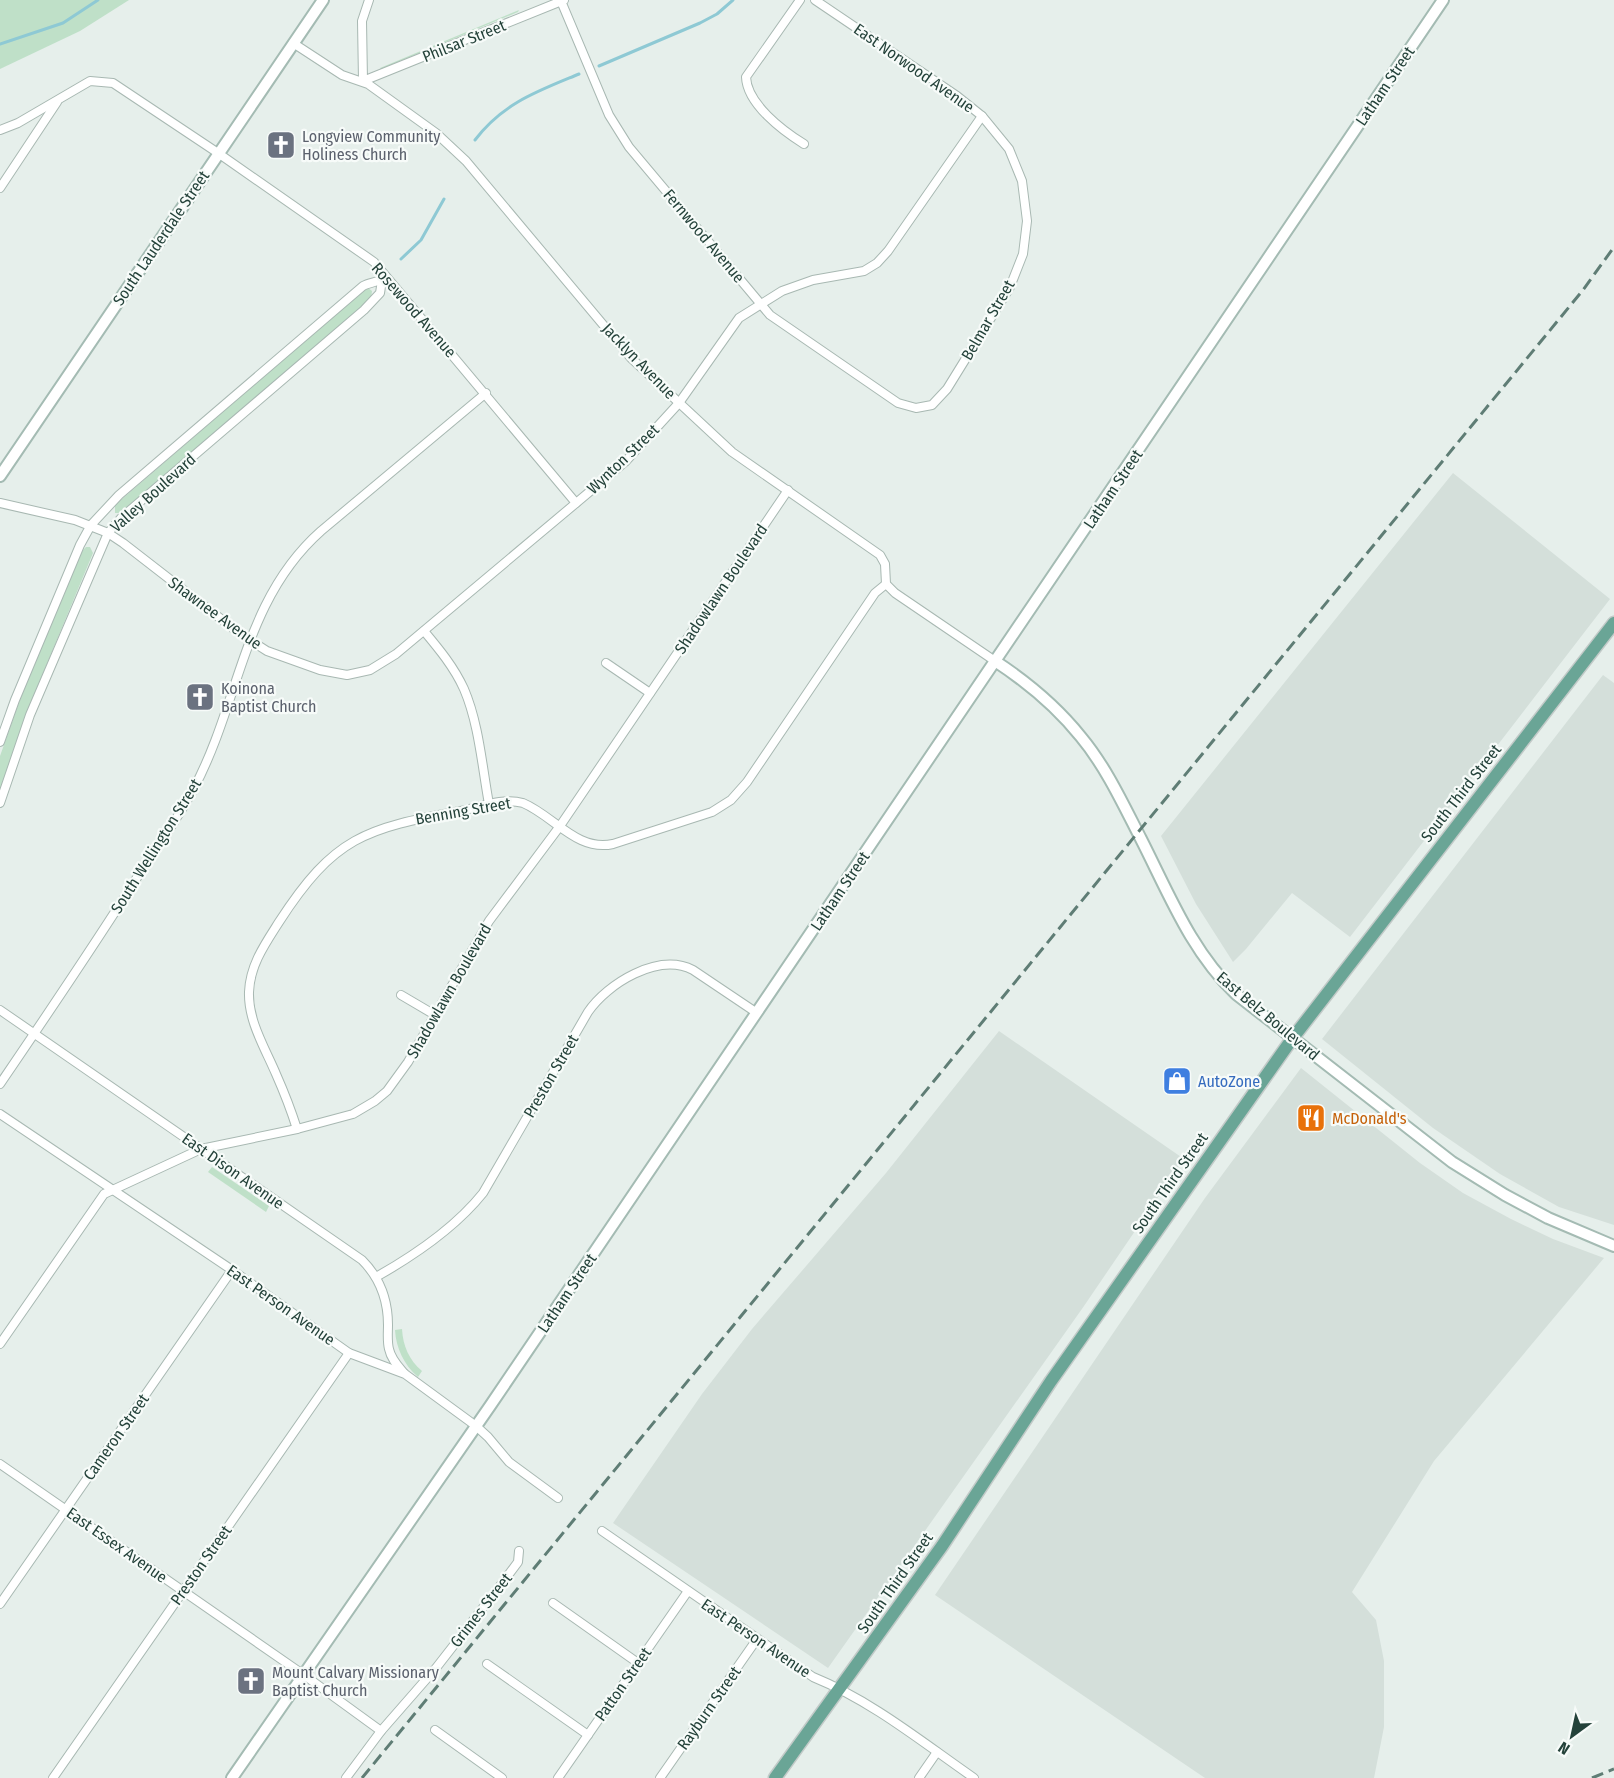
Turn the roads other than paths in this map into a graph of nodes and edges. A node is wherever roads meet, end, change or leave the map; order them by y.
1 (322, 0) edge
2 (369, 0) edge
3 (800, 0) edge
4 (815, 0) edge
5 (1443, 0) edge
6 (562, 1) edge
7 (293, 43) junction
8 (363, 81) junction
9 (58, 100) junction
10 (982, 116) junction
11 (0, 130) edge
12 (804, 144) dead end
13 (218, 153) junction
14 (0, 188) edge
15 (385, 278) junction
16 (762, 304) junction
17 (486, 393) junction
18 (679, 403) junction
19 (916, 408) joint
20 (0, 476) edge
21 (788, 490) junction
22 (0, 502) edge
23 (576, 503) junction
24 (91, 525) junction
25 (108, 533) junction
26 (886, 584) junction
27 (1614, 622) edge
28 (424, 631) junction
29 (250, 642) junction
30 (996, 661) junction
31 (606, 663) dead end
32 (650, 693) junction
33 (0, 742) edge
34 (0, 803) edge
35 (489, 804) junction
36 (560, 826) junction
37 (401, 995) dead end
38 (0, 1010) edge
39 (757, 1013) junction
40 (435, 1015) junction
41 (34, 1034) junction
42 (1292, 1039) junction
43 (0, 1084) edge
44 (0, 1114) edge
45 (297, 1130) junction
46 (201, 1149) junction
47 (112, 1190) junction
48 (1614, 1246) edge
49 (232, 1270) junction
50 (376, 1278) junction
51 (0, 1344) edge
52 (349, 1353) junction
53 (405, 1374) junction
54 (476, 1426) junction
55 (0, 1464) edge
56 (558, 1498) dead end
57 (66, 1510) junction
58 (602, 1531) dead end
59 (519, 1551) dead end
60 (183, 1591) junction
61 (688, 1591) junction
62 (553, 1603) dead end
63 (0, 1604) edge
64 (757, 1639) junction
65 (638, 1663) junction
66 (487, 1664) dead end
67 (304, 1675) junction
68 (839, 1688) junction
69 (435, 1730) dead end
70 (381, 1731) junction
71 (588, 1735) junction
72 (937, 1752) junction
73 (53, 1778) edge
74 (232, 1778) edge
75 (346, 1778) edge
76 (502, 1778) edge
77 (558, 1778) edge
78 (660, 1778) edge
79 (775, 1778) edge
80 (919, 1778) edge
81 (974, 1778) edge

1 - 7 street, South Lauderdale Street
2 - 8 street
3 - 12 street
4 - 10 street, East Norwood Avenue
5 - 30 street, Latham Street
6 - 8 street, Philsar Street
6 - 16 street, Fernwood Avenue
7 - 8 street, Jacklyn Avenue
7 - 13 street, South Lauderdale Street
8 - 18 street, Jacklyn Avenue
9 - 11 street, Rosewood Avenue
9 - 13 street, Rosewood Avenue
9 - 14 street
10 - 16 street, Wynton Street
10 - 19 street, Belmar Street
13 - 15 street, Rosewood Avenue
13 - 20 street, South Lauderdale Street
15 - 17 street, Rosewood Avenue
15 - 24 street, Valley Boulevard
15 - 25 street, Valley Boulevard
16 - 18 street, Wynton Street
16 - 19 street, Fernwood Avenue
17 - 23 street, Rosewood Avenue
17 - 29 street, South Wellington Street
18 - 21 street, Jacklyn Avenue
18 - 23 street, Wynton Street
21 - 26 street, Jacklyn Avenue
21 - 32 street, Shadowlawn Boulevard
22 - 24 street, Shawnee Avenue
23 - 28 street, Wynton Street
24 - 25 street, Shawnee Avenue
24 - 33 street, Valley Boulevard
25 - 29 street, Shawnee Avenue
25 - 34 street, Valley Boulevard
26 - 30 street
26 - 36 street, Benning Street
27 - 42 main road, South Third Street
28 - 29 street, Shawnee Avenue
28 - 35 street
29 - 41 street, South Wellington Street
30 - 39 street, Latham Street
30 - 42 street, East Belz Boulevard
31 - 32 street
32 - 36 street, Shadowlawn Boulevard
35 - 36 street, Benning Street
35 - 45 street, Benning Street
36 - 40 street, Shadowlawn Boulevard
37 - 40 street
38 - 41 street, East Dison Avenue
39 - 50 street, Preston Street
39 - 54 street, Latham Street
40 - 45 street, Shadowlawn Boulevard
41 - 43 street, South Wellington Street
41 - 46 street, East Dison Avenue
42 - 48 street, East Belz Boulevard
42 - 68 main road, South Third Street
44 - 47 street, East Person Avenue
45 - 46 street, Shadowlawn Boulevard
46 - 47 street, Shadowlawn Boulevard
46 - 50 street, East Dison Avenue
47 - 49 street, East Person Avenue
47 - 51 street, Shadowlawn Boulevard
49 - 52 street, East Person Avenue
49 - 57 street, Cameron Street
50 - 53 street, East Dison Avenue
52 - 53 street, East Person Avenue
52 - 60 street, Preston Street
53 - 54 street, East Person Avenue
54 - 56 street, East Person Avenue
54 - 67 street, Latham Street
55 - 57 street, East Essex Avenue
57 - 60 street, East Essex Avenue
57 - 63 street, Cameron Street
58 - 61 street, East Person Avenue
59 - 70 street, Grimes Street
60 - 67 street, East Essex Avenue
60 - 73 street, Preston Street
61 - 64 street, East Person Avenue
61 - 65 street, Patton Street
62 - 65 street
64 - 68 street, East Person Avenue
64 - 78 street, Rayburn Street
65 - 71 street, Patton Street
66 - 71 street
67 - 70 street, East Essex Avenue
67 - 74 street, Latham Street
68 - 72 street, East Person Avenue
68 - 79 main road, South Third Street
69 - 76 street
70 - 75 street, Grimes Street
71 - 77 street, Patton Street
72 - 80 street
72 - 81 street, East Person Avenue

